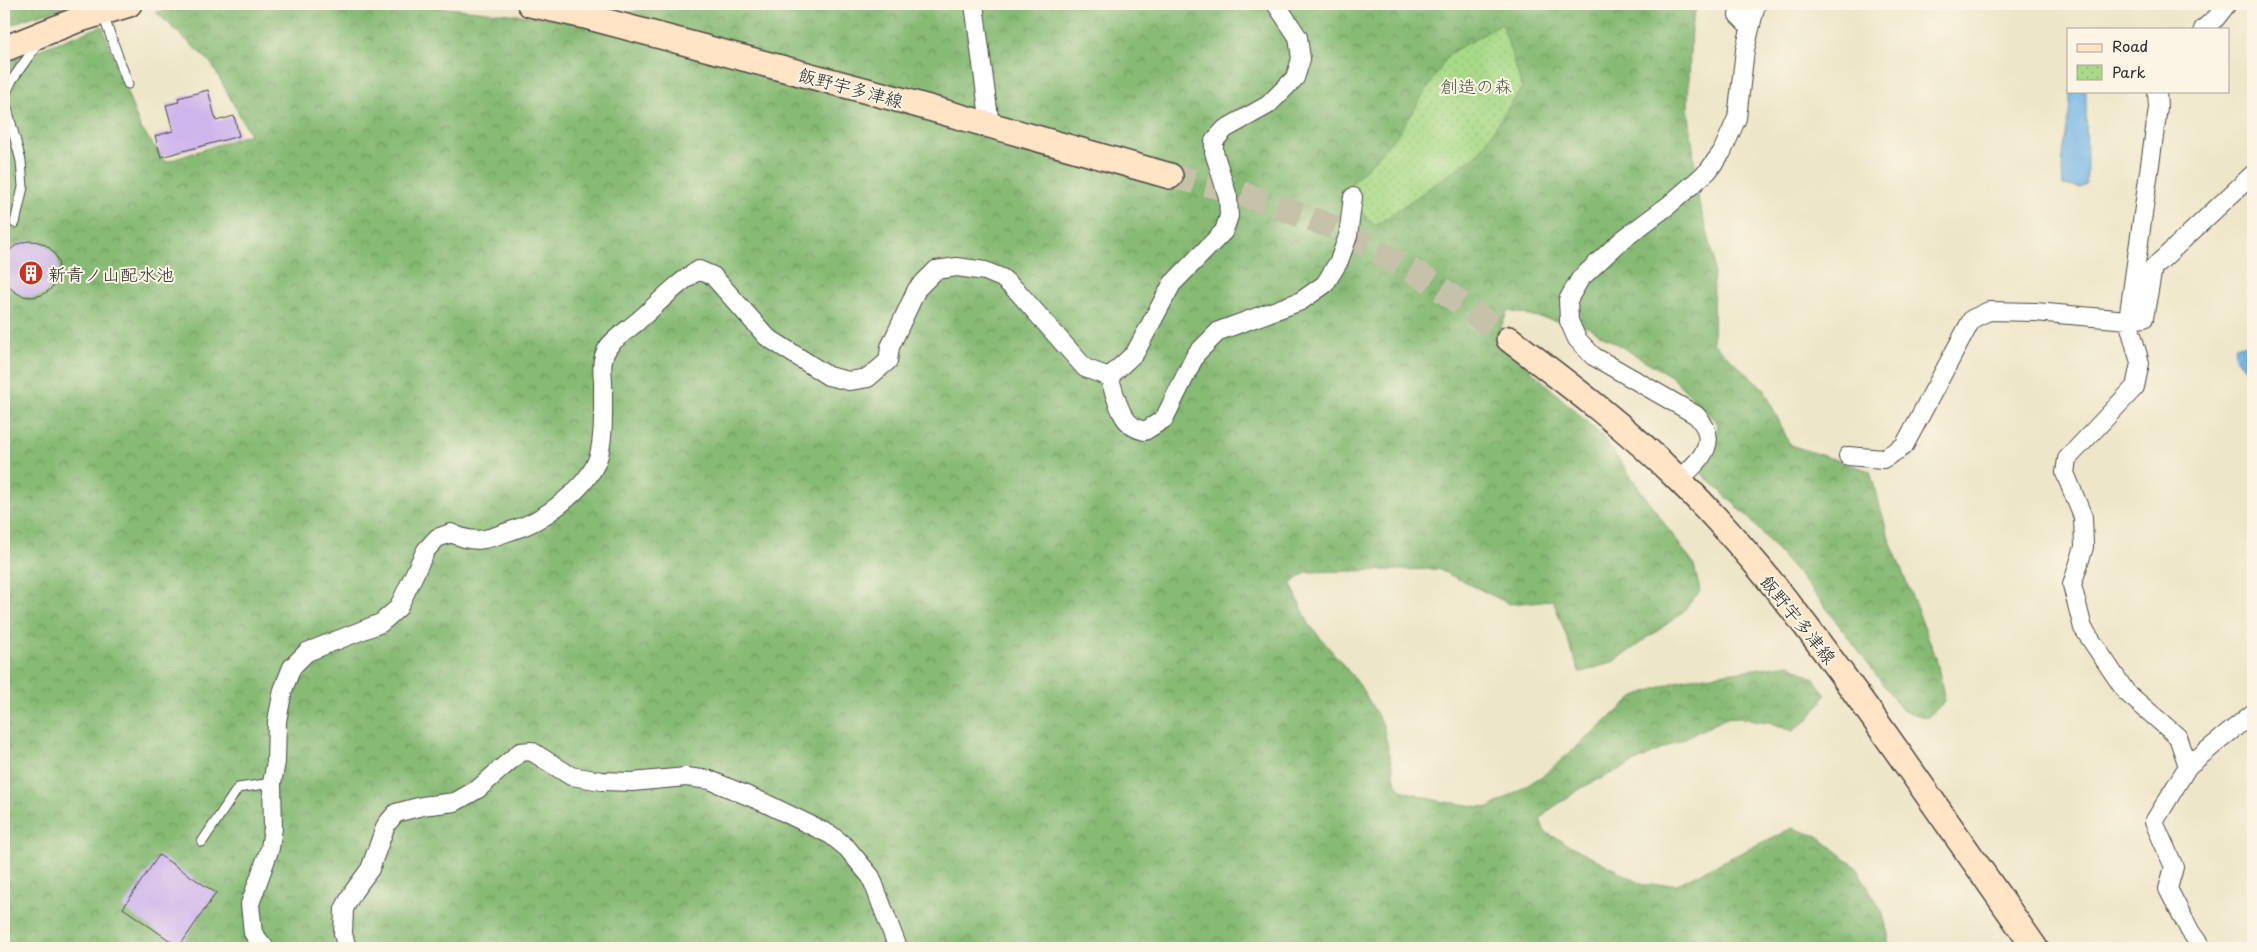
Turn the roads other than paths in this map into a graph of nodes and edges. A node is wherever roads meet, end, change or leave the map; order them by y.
1 (129, 4) edge
2 (530, 4) edge
3 (974, 4) edge
4 (1276, 4) edge
5 (1741, 4) edge
6 (1756, 4) edge
7 (2227, 4) edge
8 (102, 12) junction
9 (1750, 26) junction
10 (2204, 28) edge
11 (45, 32) junction
12 (4, 50) edge
13 (128, 84) dead end
14 (2158, 92) edge
15 (990, 125) junction
16 (2253, 174) edge
17 (1170, 176) tunnel mouth
18 (1354, 197) dead end
19 (15, 223) dead end
20 (2128, 320) junction
21 (1509, 339) tunnel mouth
22 (1109, 378) junction
23 (1848, 456) dead end
24 (1680, 480) junction
25 (2253, 713) edge
26 (2188, 766) junction
27 (272, 783) junction
28 (202, 842) dead end
29 (265, 948) edge
30 (347, 948) edge
31 (898, 948) edge
32 (2035, 948) edge
33 (2202, 948) edge

1 - 8 main road
2 - 15 main road, 飯野宇多津線
3 - 15 street
4 - 22 street
5 - 9 street
6 - 9 street
7 - 10 street
8 - 11 main road
8 - 13 lane
9 - 24 street
11 - 12 main road
11 - 19 lane
14 - 20 street
15 - 17 main road, 飯野宇多津線
16 - 20 street
18 - 22 street
20 - 23 street
20 - 26 street
21 - 24 main road, 飯野宇多津線
22 - 27 street
24 - 32 main road, 飯野宇多津線
25 - 26 street
26 - 33 street
27 - 28 lane
27 - 29 street
30 - 31 street

